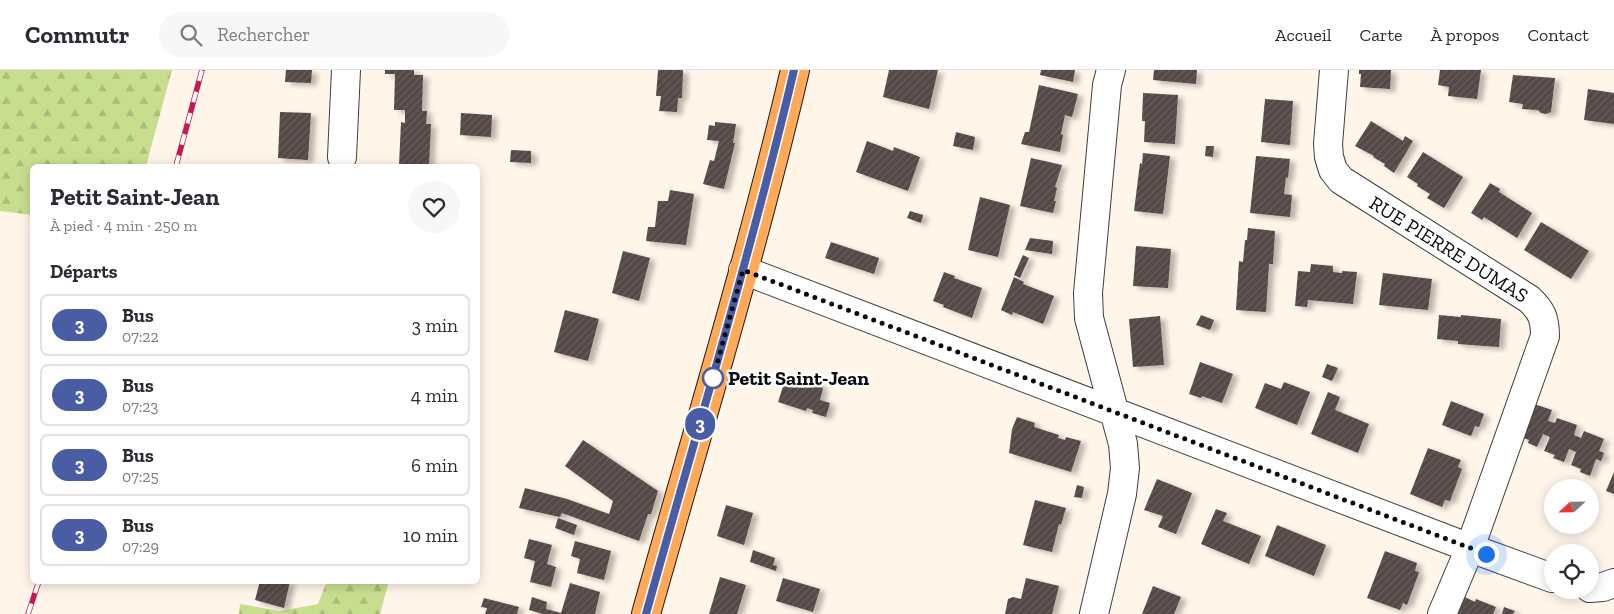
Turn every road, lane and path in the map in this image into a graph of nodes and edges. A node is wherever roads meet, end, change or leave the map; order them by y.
1 (346, 70) edge
2 (794, 70) edge
3 (1111, 70) edge
4 (1334, 70) edge
5 (342, 157) dead end
6 (743, 270) junction
7 (1114, 411) junction
8 (1470, 548) junction
9 (1544, 575) edge
10 (1614, 583) edge
11 (1599, 587) edge
12 (646, 614) edge
13 (1094, 614) edge
14 (1442, 614) edge

1 - 5 street
2 - 6 main road
3 - 7 street
4 - 8 street, RUE PIERRE DUMAS
6 - 7 street
6 - 12 main road
7 - 8 street
7 - 13 street
8 - 9 street
8 - 14 street, RUE PIERRE DUMAS
10 - 11 street

